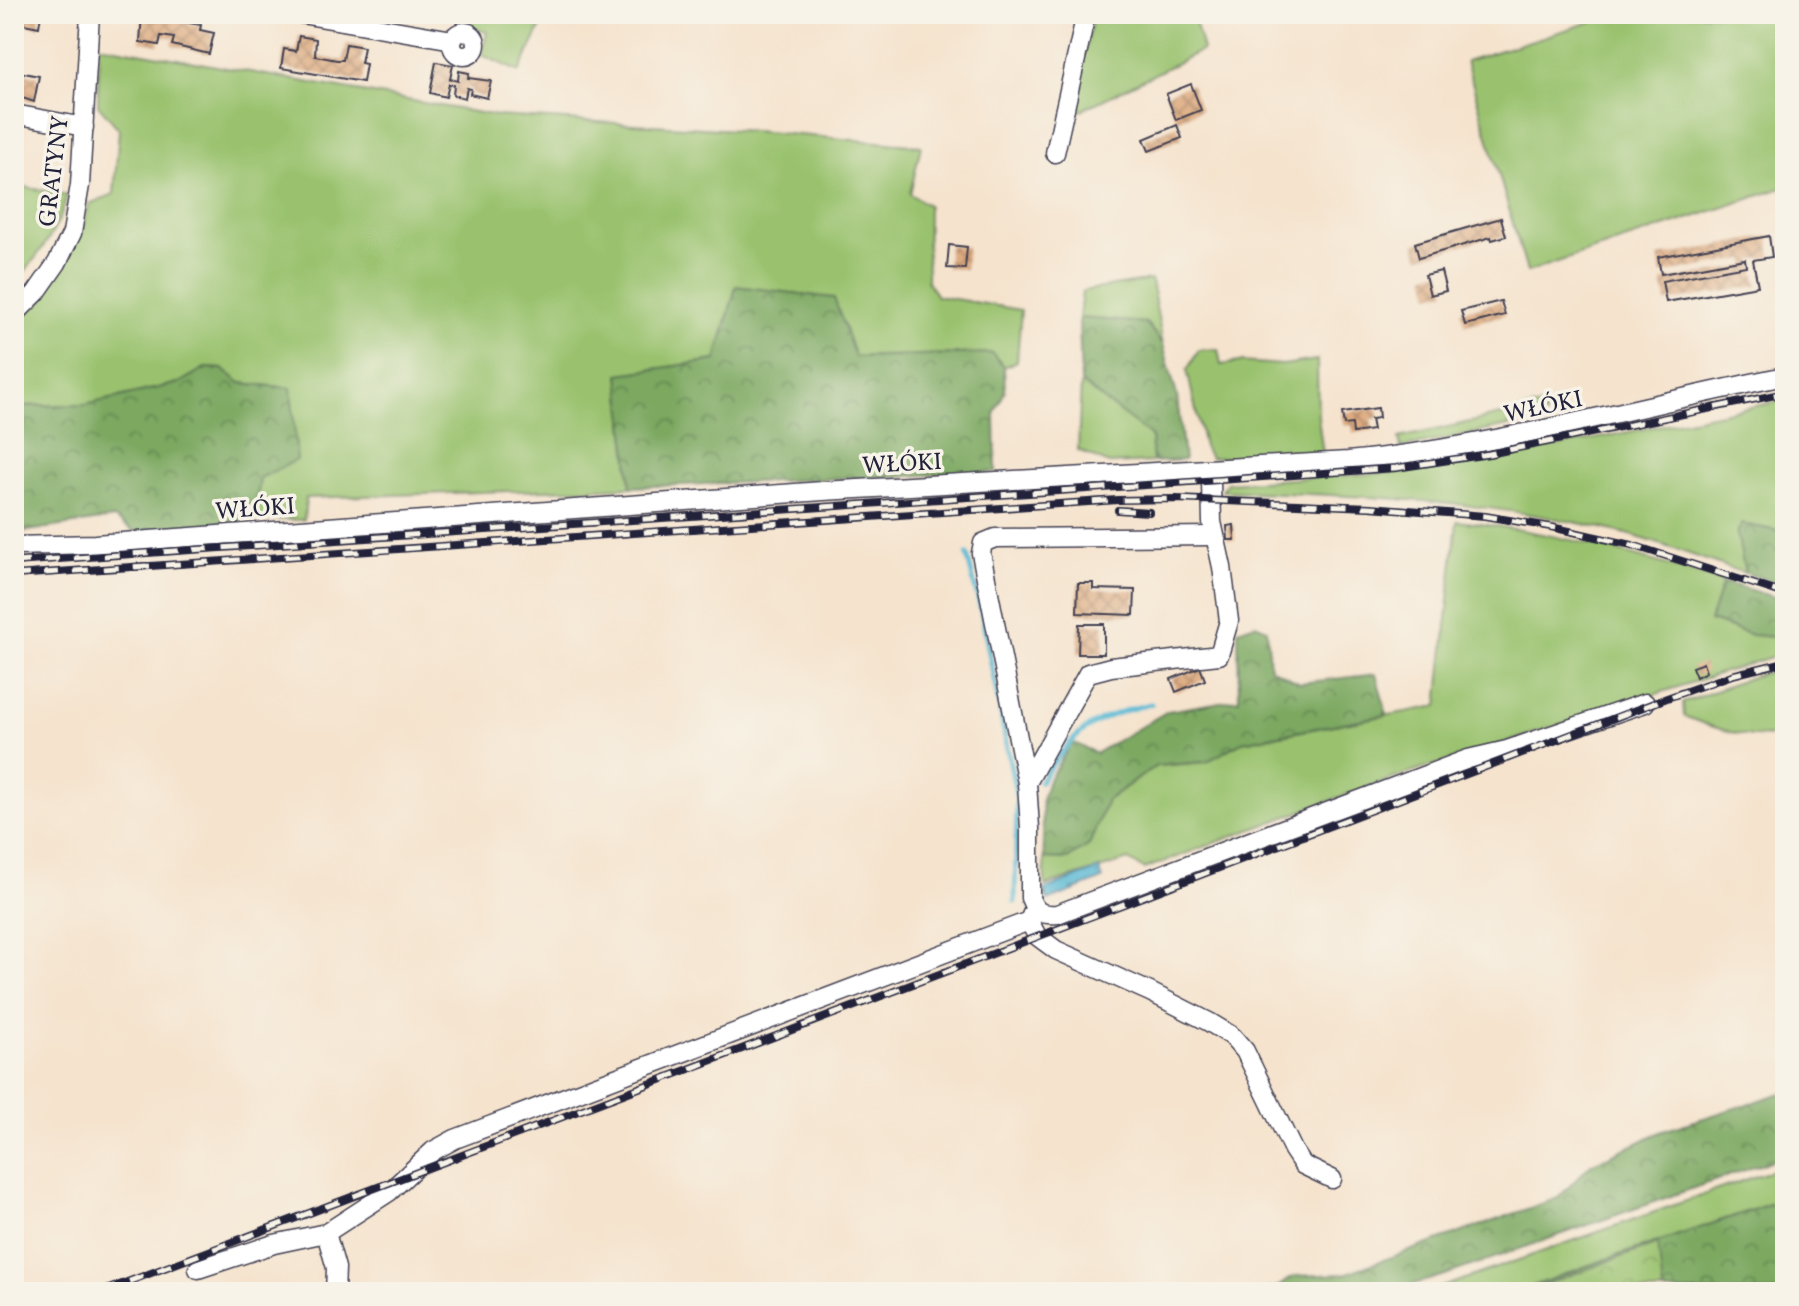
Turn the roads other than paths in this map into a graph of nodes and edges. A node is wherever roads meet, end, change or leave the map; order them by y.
1 (90, 14) edge
2 (301, 14) edge
3 (1086, 14) edge
4 (453, 40) dead end
5 (14, 114) edge
6 (84, 127) junction
7 (1055, 153) dead end
8 (14, 315) edge
9 (1785, 376) edge
10 (1205, 469) junction
11 (1214, 536) junction
12 (14, 546) edge
13 (1645, 703) dead end
14 (1027, 783) junction
15 (1032, 915) junction
16 (1332, 1179) dead end
17 (326, 1233) junction
18 (198, 1269) dead end
19 (335, 1292) edge

1 - 6 street, GRATYNY
2 - 4 street
3 - 7 street
5 - 6 street
6 - 8 street, GRATYNY
9 - 10 street, WŁÓKI
10 - 11 street
10 - 12 street, WŁÓKI
11 - 14 street
11 - 14 street
13 - 15 street
14 - 15 street
15 - 16 street
15 - 17 street
17 - 18 street
17 - 19 street

